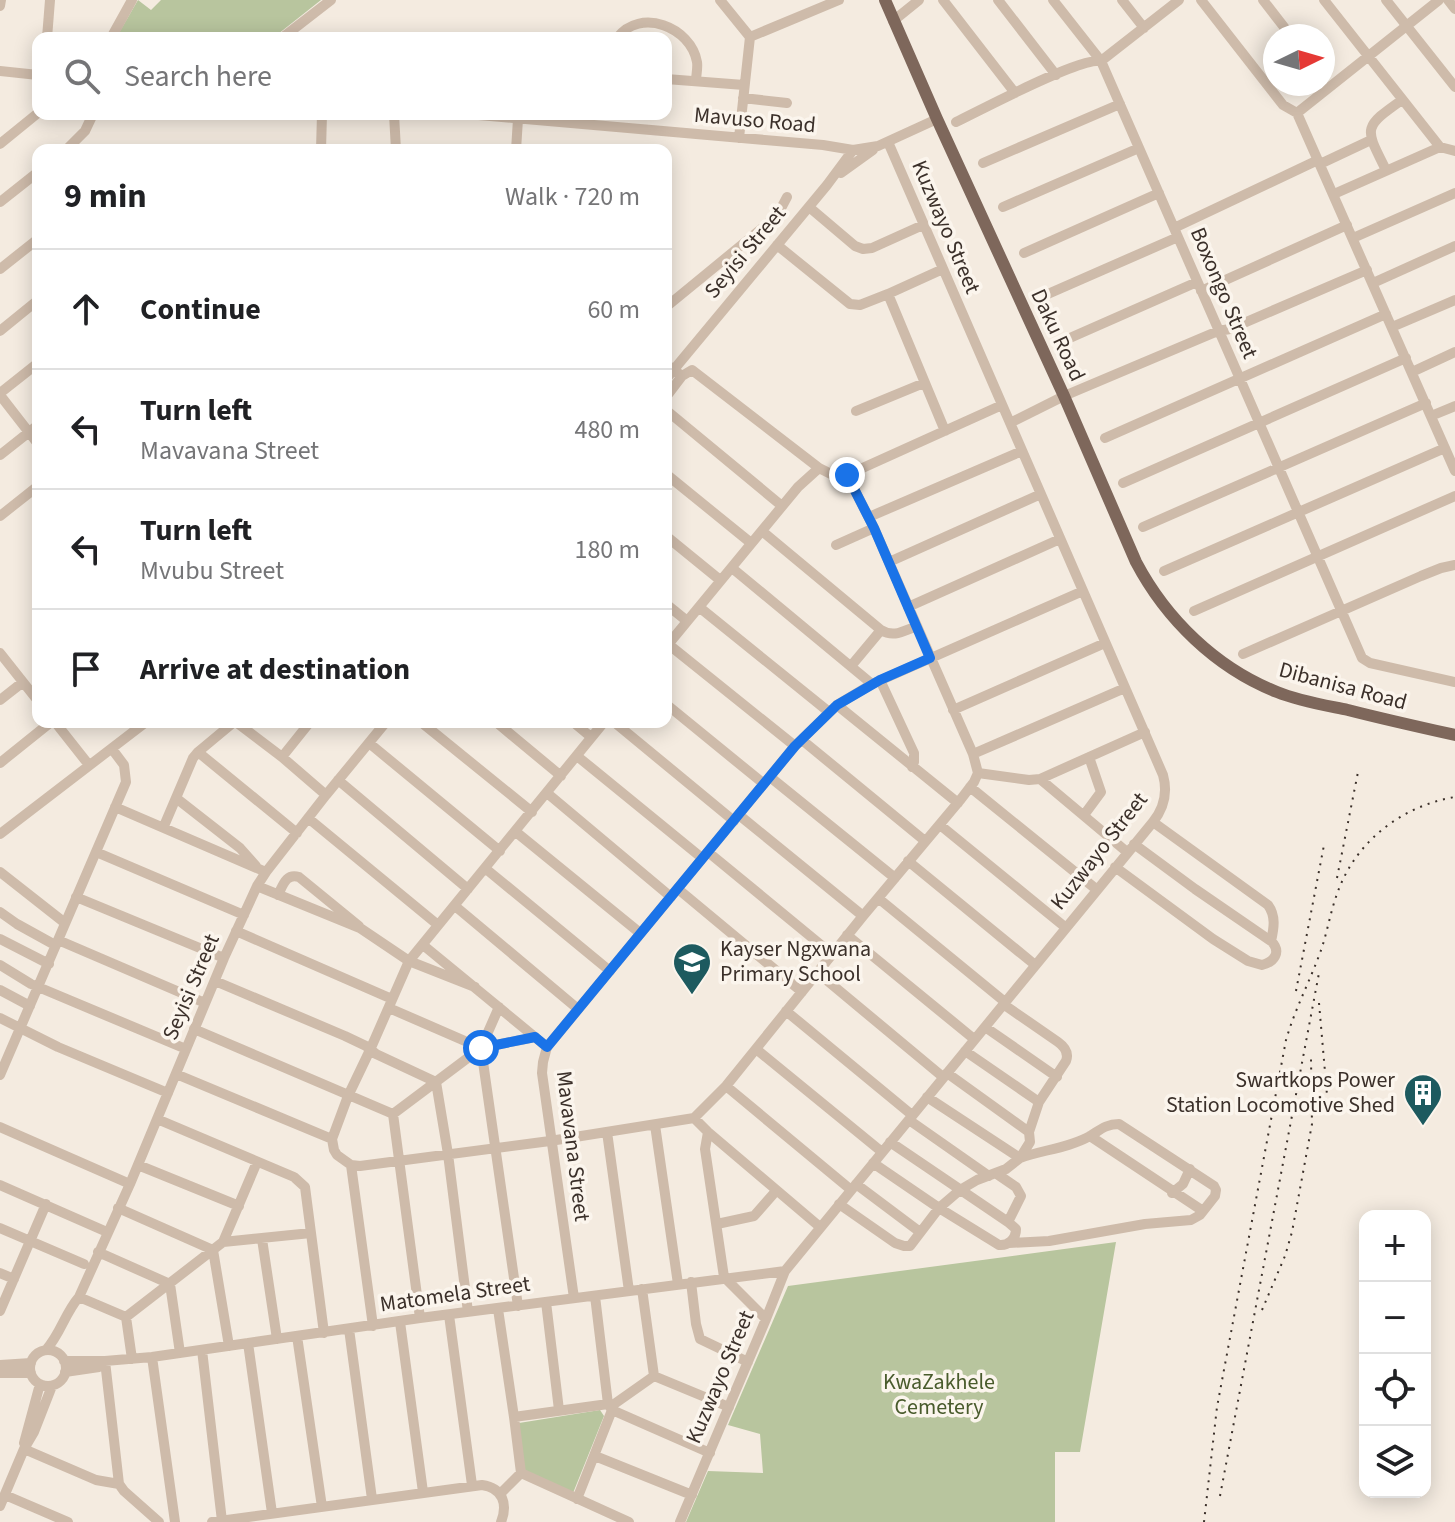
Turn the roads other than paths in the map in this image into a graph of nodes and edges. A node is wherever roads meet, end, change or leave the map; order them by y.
1 (50, 0) edge
2 (132, 0) edge
3 (331, 0) edge
4 (720, 0) edge
5 (839, 0) edge
6 (885, 0) edge
7 (919, 0) edge
8 (943, 0) edge
9 (998, 0) edge
10 (1053, 0) edge
11 (1122, 0) edge
12 (1179, 0) edge
13 (1201, 0) edge
14 (1263, 0) edge
15 (1324, 0) edge
16 (1386, 0) edge
17 (1439, 0) edge
18 (1448, 0) edge
19 (818, 4) edge
20 (1455, 9) edge
21 (893, 21) junction
22 (1282, 24) edge
23 (1407, 26) junction
24 (1144, 28) junction
25 (47, 32) edge
26 (114, 32) edge
27 (290, 32) edge
28 (622, 32) edge
29 (750, 37) junction
30 (1368, 55) junction
31 (1101, 61) junction
32 (0, 71) edge
33 (32, 74) edge
34 (1056, 75) junction
35 (1335, 75) edge
36 (672, 79) edge
37 (696, 81) junction
38 (744, 85) junction
39 (1455, 87) edge
40 (1015, 93) junction
41 (1312, 96) edge
42 (743, 98) junction
43 (1402, 100) junction
44 (787, 103) dead end
45 (1120, 104) junction
46 (1297, 113) junction
47 (32, 118) edge
48 (937, 119) junction
49 (90, 120) edge
50 (322, 120) edge
51 (394, 120) edge
52 (524, 120) edge
53 (546, 120) edge
54 (956, 122) dead end
55 (739, 138) junction
56 (1371, 140) junction
57 (0, 144) edge
58 (73, 144) edge
59 (321, 144) edge
60 (396, 144) edge
61 (518, 144) edge
62 (883, 144) junction
63 (823, 145) junction
64 (1440, 147) junction
65 (1139, 148) junction
66 (853, 150) junction
67 (1455, 151) edge
68 (1319, 162) junction
69 (983, 163) dead end
70 (1386, 170) junction
71 (836, 173) junction
72 (32, 177) edge
73 (827, 185) junction
74 (1159, 193) junction
75 (1455, 193) edge
76 (1334, 194) junction
77 (787, 197) dead end
78 (0, 202) edge
79 (809, 207) junction
80 (1003, 207) dead end
81 (923, 225) junction
82 (1347, 225) junction
83 (1176, 233) junction
84 (1353, 238) junction
85 (32, 244) edge
86 (777, 245) junction
87 (1455, 246) edge
88 (1024, 253) dead end
89 (0, 269) edge
90 (943, 269) junction
91 (1367, 270) junction
92 (1373, 283) junction
93 (1199, 286) junction
94 (888, 294) junction
95 (1041, 297) dead end
96 (1455, 300) edge
97 (672, 302) edge
98 (32, 305) edge
99 (1386, 314) junction
100 (1392, 327) junction
101 (0, 331) edge
102 (1218, 331) junction
103 (1063, 341) dead end
104 (1455, 352) edge
105 (1406, 358) junction
106 (32, 368) edge
107 (672, 372) edge
108 (1412, 372) junction
109 (1240, 379) junction
110 (924, 383) junction
111 (0, 394) edge
112 (1064, 396) junction
113 (1426, 403) junction
114 (1002, 405) junction
115 (1455, 406) edge
116 (856, 411) dead end
117 (672, 415) edge
118 (1431, 416) junction
119 (1010, 423) junction
120 (1260, 423) junction
121 (32, 426) edge
122 (32, 430) edge
123 (945, 431) junction
124 (1105, 438) dead end
125 (1445, 448) junction
126 (1022, 451) junction
127 (0, 455) edge
128 (1279, 467) junction
129 (819, 468) junction
130 (1455, 471) edge
131 (847, 475) junction
132 (672, 479) edge
133 (1123, 483) dead end
134 (32, 491) edge
135 (1041, 494) junction
136 (1455, 496) edge
137 (782, 506) junction
138 (1298, 513) junction
139 (0, 516) edge
140 (869, 517) junction
141 (1143, 527) dead end
142 (874, 528) junction
143 (762, 531) junction
144 (1060, 539) junction
145 (672, 541) edge
146 (751, 543) junction
147 (836, 545) dead end
148 (1318, 556) junction
149 (889, 562) junction
150 (1455, 565) edge
151 (732, 568) junction
152 (1164, 571) dead end
153 (720, 580) junction
154 (1083, 591) junction
155 (699, 607) junction
156 (908, 607) junction
157 (672, 609) edge
158 (1194, 611) dead end
159 (1341, 611) junction
160 (687, 621) junction
161 (917, 626) junction
162 (881, 630) junction
163 (672, 640) edge
164 (1105, 643) junction
165 (672, 650) edge
166 (0, 653) edge
167 (1243, 654) dead end
168 (930, 658) junction
169 (1226, 664) joint
170 (851, 666) junction
171 (23, 682) junction
172 (876, 682) junction
173 (1455, 682) edge
174 (1125, 688) junction
175 (32, 693) edge
176 (0, 700) edge
177 (833, 708) junction
178 (672, 709) edge
179 (953, 710) junction
180 (45, 728) edge
181 (58, 728) edge
182 (138, 728) edge
183 (228, 728) edge
184 (243, 728) edge
185 (305, 728) edge
186 (378, 728) edge
187 (428, 728) edge
188 (503, 728) edge
189 (580, 728) edge
190 (599, 728) edge
191 (622, 728) edge
192 (1145, 732) junction
193 (1455, 735) edge
194 (591, 737) junction
195 (369, 743) junction
196 (798, 743) junction
197 (112, 749) junction
198 (198, 752) junction
199 (973, 754) junction
200 (577, 756) junction
201 (282, 757) junction
202 (1089, 757) junction
203 (0, 763) edge
204 (89, 765) junction
205 (912, 767) junction
206 (978, 773) junction
207 (561, 776) junction
208 (1040, 779) junction
209 (338, 780) junction
210 (767, 781) junction
211 (970, 787) junction
212 (547, 793) junction
213 (326, 795) junction
214 (176, 798) junction
215 (958, 803) junction
216 (115, 807) junction
217 (532, 812) junction
218 (1084, 815) junction
219 (308, 818) junction
220 (736, 818) junction
221 (1153, 822) junction
222 (940, 825) junction
223 (164, 826) junction
224 (516, 832) junction
225 (297, 833) junction
226 (0, 834) edge
227 (925, 841) junction
228 (1131, 848) junction
229 (500, 851) junction
230 (96, 852) junction
231 (705, 855) junction
232 (908, 861) junction
233 (1115, 867) junction
234 (486, 869) junction
235 (262, 870) junction
236 (0, 872) edge
237 (895, 878) junction
238 (257, 886) junction
239 (468, 889) junction
240 (1096, 889) junction
241 (675, 893) junction
242 (278, 895) junction
243 (76, 897) junction
244 (878, 898) junction
245 (455, 906) junction
246 (0, 912) edge
247 (244, 915) junction
248 (863, 916) junction
249 (65, 923) junction
250 (438, 925) junction
251 (1065, 927) junction
252 (360, 928) junction
253 (236, 931) junction
254 (640, 933) junction
255 (847, 935) junction
256 (0, 939) edge
257 (1271, 941) junction
258 (57, 942) junction
259 (423, 945) junction
260 (832, 954) junction
261 (224, 958) junction
262 (409, 961) junction
263 (49, 964) junction
264 (1034, 964) junction
265 (0, 965) edge
266 (610, 971) junction
267 (818, 973) junction
268 (215, 981) junction
269 (39, 986) junction
270 (475, 987) junction
271 (0, 990) edge
272 (802, 992) junction
273 (205, 1003) junction
274 (390, 1003) junction
275 (1004, 1003) junction
276 (30, 1006) junction
277 (499, 1007) junction
278 (578, 1009) junction
279 (786, 1011) junction
280 (0, 1018) edge
281 (985, 1027) junction
282 (19, 1029) junction
283 (194, 1029) junction
284 (535, 1037) junction
285 (974, 1039) junction
286 (547, 1047) junction
287 (481, 1048) junction
288 (186, 1049) junction
289 (756, 1049) junction
290 (370, 1050) junction
291 (965, 1051) junction
292 (176, 1074) junction
293 (0, 1075) edge
294 (945, 1075) junction
295 (1057, 1077) junction
296 (436, 1082) junction
297 (726, 1086) junction
298 (168, 1093) junction
299 (348, 1096) junction
300 (927, 1097) junction
301 (1039, 1102) junction
302 (393, 1114) junction
303 (910, 1117) junction
304 (694, 1118) junction
305 (157, 1119) junction
306 (655, 1125) junction
307 (0, 1127) edge
308 (607, 1132) junction
309 (708, 1132) junction
310 (1029, 1132) junction
311 (1090, 1136) junction
312 (332, 1139) junction
313 (550, 1141) junction
314 (890, 1142) junction
315 (494, 1148) junction
316 (882, 1152) junction
317 (448, 1154) junction
318 (1020, 1158) junction
319 (399, 1160) junction
320 (257, 1162) junction
321 (873, 1163) junction
322 (138, 1165) junction
323 (351, 1165) junction
324 (1190, 1169) junction
325 (993, 1175) junction
326 (130, 1184) junction
327 (0, 1185) edge
328 (853, 1186) junction
329 (960, 1190) junction
330 (776, 1191) junction
331 (1172, 1193) junction
332 (46, 1204) junction
333 (839, 1204) junction
334 (239, 1206) junction
335 (118, 1208) junction
336 (939, 1208) junction
337 (1203, 1211) junction
338 (1008, 1222) junction
339 (717, 1224) junction
340 (820, 1227) junction
341 (0, 1228) edge
342 (107, 1232) junction
343 (920, 1232) junction
344 (311, 1233) junction
345 (262, 1239) junction
346 (30, 1241) junction
347 (1009, 1243) junction
348 (218, 1246) junction
349 (98, 1252) junction
350 (84, 1264) dead end
351 (785, 1271) junction
352 (0, 1273) edge
353 (724, 1277) junction
354 (14, 1279) junction
355 (691, 1282) junction
356 (170, 1284) junction
357 (678, 1284) junction
358 (642, 1289) junction
359 (629, 1291) junction
360 (595, 1296) junction
361 (79, 1297) junction
362 (574, 1298) junction
363 (546, 1302) junction
364 (518, 1306) junction
365 (498, 1309) junction
366 (0, 1311) edge
367 (468, 1312) junction
368 (449, 1315) junction
369 (420, 1318) junction
370 (766, 1319) junction
371 (127, 1320) junction
372 (400, 1322) junction
373 (373, 1326) junction
374 (349, 1329) junction
375 (324, 1333) junction
376 (297, 1336) junction
377 (277, 1339) junction
378 (248, 1343) junction
379 (229, 1346) junction
380 (202, 1350) junction
381 (180, 1353) junction
382 (152, 1357) junction
383 (58, 1359) junction
384 (132, 1359) junction
385 (748, 1362) junction
386 (105, 1364) junction
387 (0, 1365) edge
388 (31, 1368) junction
389 (0, 1373) edge
390 (654, 1376) junction
391 (46, 1385) junction
392 (610, 1407) junction
393 (729, 1407) junction
394 (559, 1410) junction
395 (514, 1417) junction
396 (24, 1449) junction
397 (710, 1453) junction
398 (595, 1456) junction
399 (521, 1473) junction
400 (119, 1484) junction
401 (472, 1485) junction
402 (423, 1492) junction
403 (500, 1494) junction
404 (5, 1495) junction
405 (692, 1495) junction
406 (372, 1499) junction
407 (577, 1499) junction
408 (0, 1506) edge
409 (322, 1507) junction
410 (272, 1513) junction
411 (217, 1521) edge
412 (68, 1522) edge
413 (159, 1522) edge
414 (175, 1522) edge
415 (502, 1522) edge
416 (629, 1522) edge
417 (680, 1522) edge

1 - 25 street
2 - 26 street
3 - 27 street
4 - 29 street
5 - 19 street
6 - 21 main road, Daku Road
7 - 21 street
8 - 40 street
9 - 34 street
10 - 31 street, Boxongo Street
11 - 24 street
12 - 24 street
13 - 46 street
14 - 22 street
15 - 30 street
16 - 23 street
17 - 23 street
18 - 20 street
19 - 29 street
21 - 48 main road, Daku Road
23 - 30 street
23 - 39 street
24 - 31 street
28 - 37 street
29 - 38 street
30 - 35 street
30 - 43 street
31 - 34 street
31 - 45 street, Boxongo Street
32 - 33 street
34 - 40 street
36 - 37 street
37 - 38 street
38 - 42 street
40 - 54 street
41 - 46 street
42 - 44 street
42 - 55 street
43 - 56 street
43 - 64 street
45 - 65 street, Boxongo Street
45 - 69 street
46 - 68 street
47 - 57 street
48 - 62 street, Mavuso Road
48 - 112 main road, Daku Road
49 - 58 street
50 - 59 street
51 - 60 street
52 - 61 street
53 - 55 street, Mavuso Road
55 - 63 street, Mavuso Road
56 - 68 street
56 - 70 street
62 - 66 street, Mavuso Road
62 - 73 street
62 - 81 street, Kuzwayo Street
63 - 66 street, Mavuso Road
63 - 71 street
64 - 67 street
64 - 70 street
65 - 74 street, Boxongo Street
65 - 80 street
66 - 71 street, Seyisi Street
68 - 76 street
68 - 83 street
70 - 76 street
71 - 73 street, Seyisi Street
72 - 78 street
73 - 79 street, Seyisi Street
74 - 83 street, Boxongo Street
74 - 88 street
75 - 84 street
76 - 82 street
77 - 97 street
79 - 81 street
79 - 86 street, Seyisi Street
81 - 90 street, Kuzwayo Street
82 - 84 street
82 - 93 street
83 - 93 street, Boxongo Street
83 - 95 street
84 - 91 street
85 - 89 street
86 - 94 street
86 - 107 street, Seyisi Street
87 - 92 street
90 - 94 street
90 - 114 street, Kuzwayo Street
91 - 92 street
91 - 102 street
92 - 99 street
93 - 102 street, Boxongo Street
93 - 103 street
94 - 110 street
96 - 100 street
98 - 101 street
99 - 100 street
99 - 109 street
100 - 105 street
102 - 109 street, Boxongo Street
102 - 112 street
104 - 108 street
105 - 108 street
105 - 120 street
106 - 111 street
107 - 129 street
108 - 113 street
109 - 120 street, Boxongo Street
109 - 124 street
110 - 116 street
110 - 123 street
111 - 121 street
112 - 119 street
112 - 169 main road, Daku Road
113 - 118 street
113 - 128 street
114 - 119 street, Kuzwayo Street
114 - 123 street
115 - 118 street
117 - 137 street
118 - 125 street
119 - 126 street, Kuzwayo Street
120 - 128 street, Boxongo Street
120 - 133 street
122 - 127 street
123 - 131 street
125 - 130 street
125 - 138 street
126 - 135 street, Kuzwayo Street
126 - 140 street
128 - 138 street, Boxongo Street
128 - 141 street
129 - 131 street
129 - 137 street
131 - 140 street
132 - 146 street
134 - 139 street
135 - 144 street, Kuzwayo Street
135 - 149 street
136 - 148 street
137 - 143 street
138 - 148 street, Boxongo Street
138 - 152 street
140 - 142 street
142 - 147 street
142 - 149 street
143 - 146 street
143 - 162 street
144 - 154 street, Kuzwayo Street
144 - 156 street
145 - 153 street
146 - 151 street
148 - 158 street
148 - 159 street, Boxongo Street
149 - 156 street
150 - 159 street
151 - 153 street
151 - 170 street
153 - 155 street
154 - 164 street, Kuzwayo Street
154 - 168 street, Mavavana Street
155 - 160 street
155 - 177 street
156 - 161 street
157 - 160 street
159 - 167 street
159 - 173 street, Boxongo Street
160 - 163 street
161 - 162 street
161 - 168 street
162 - 170 street
164 - 174 street, Kuzwayo Street
164 - 179 street
165 - 196 street
166 - 171 street
168 - 172 street, Mavavana Street
168 - 179 street
169 - 193 main road, Dibanisa Road
170 - 172 street
171 - 175 street
171 - 176 street
172 - 177 street, Mavavana Street
172 - 205 street
174 - 192 street, Kuzwayo Street
174 - 199 street
177 - 196 street, Mavavana Street
177 - 205 street
178 - 210 street
179 - 199 street
180 - 203 street
181 - 204 street
182 - 197 street
183 - 198 street
184 - 201 street
185 - 201 street
186 - 195 street, Seyisi Street
187 - 217 street
188 - 207 street
189 - 194 street
190 - 194 street
191 - 220 street
192 - 202 street
192 - 221 street, Kuzwayo Street
194 - 200 street
195 - 209 street, Seyisi Street
195 - 229 street
196 - 210 street, Mavavana Street
196 - 227 street
197 - 204 street
197 - 216 street
198 - 214 street
198 - 225 street
199 - 206 street
200 - 207 street
200 - 231 street
201 - 213 street
202 - 208 street
202 - 218 street
204 - 226 street
205 - 215 street
206 - 208 street
206 - 211 street
207 - 212 street
208 - 218 street
209 - 213 street, Seyisi Street
209 - 239 street
210 - 220 street, Mavavana Street
210 - 237 street
211 - 215 street
211 - 240 street
212 - 217 street
212 - 241 street
213 - 219 street, Seyisi Street
214 - 223 street
214 - 235 street
215 - 222 street
216 - 223 street
216 - 230 street
217 - 224 street
218 - 228 street
219 - 225 street, Seyisi Street
219 - 250 street
220 - 231 street, Mavavana Street
220 - 248 street
221 - 228 street, Kuzwayo Street
221 - 257 street
222 - 227 street
222 - 251 street
223 - 235 street
224 - 229 street
224 - 254 street
225 - 235 street, Seyisi Street
227 - 232 street
228 - 233 street, Kuzwayo Street
228 - 257 street
229 - 234 street
230 - 243 street
230 - 247 street
231 - 241 street, Mavavana Street
231 - 260 street
232 - 237 street
232 - 264 street
233 - 240 street, Kuzwayo Street
233 - 257 street
234 - 239 street
234 - 266 street
235 - 238 street, Seyisi Street
236 - 249 street
237 - 244 street
238 - 242 street
238 - 247 street, Seyisi Street
239 - 245 street
240 - 251 street, Kuzwayo Street
241 - 254 street, Mavavana Street
241 - 272 street
242 - 252 street
242 - 252 street
243 - 249 street
243 - 261 street
244 - 248 street
244 - 275 street
245 - 250 street
245 - 278 street
246 - 258 street
247 - 253 street, Seyisi Street
248 - 255 street
249 - 258 street
250 - 259 street
251 - 264 street, Kuzwayo Street
252 - 262 street
253 - 261 street, Seyisi Street
253 - 274 street
254 - 266 street, Mavavana Street
255 - 260 street
255 - 285 street
256 - 263 street
258 - 263 street
258 - 273 street
259 - 262 street
259 - 270 street
260 - 267 street
261 - 268 street, Seyisi Street
262 - 270 street
262 - 274 street
263 - 269 street
264 - 275 street, Kuzwayo Street
265 - 269 street
266 - 278 street, Mavavana Street
267 - 272 street
267 - 294 street
268 - 273 street, Seyisi Street
268 - 290 street
269 - 276 street
269 - 288 street
270 - 277 street
271 - 276 street
272 - 279 street
273 - 283 street, Seyisi Street
274 - 287 street
274 - 290 street
275 - 281 street, Kuzwayo Street
275 - 295 street
276 - 282 street
277 - 284 street
277 - 287 street
278 - 286 street, Mavavana Street
279 - 289 street
279 - 303 street
280 - 282 street
281 - 285 street, Kuzwayo Street
281 - 295 street
282 - 293 street
282 - 298 street
283 - 288 street, Seyisi Street
283 - 299 street
284 - 286 street
284 - 287 street
285 - 291 street, Kuzwayo Street
286 - 313 street, Mavavana Street
287 - 296 street
287 - 315 street
288 - 292 street, Seyisi Street
289 - 297 street
289 - 316 street
290 - 296 street
290 - 299 street
291 - 294 street, Kuzwayo Street
291 - 301 street
292 - 298 street, Seyisi Street
292 - 312 street
294 - 300 street, Kuzwayo Street
294 - 310 street
295 - 301 street
296 - 302 street
296 - 317 street
297 - 304 street
297 - 328 street
298 - 305 street, Seyisi Street
299 - 302 street
299 - 312 street
300 - 303 street, Kuzwayo Street
300 - 318 street
301 - 310 street
302 - 319 street
303 - 314 street, Kuzwayo Street
303 - 325 street
304 - 306 street
304 - 309 street
305 - 320 street
305 - 322 street, Seyisi Street
306 - 308 street
306 - 357 street
307 - 326 street
308 - 313 street
308 - 359 street
309 - 330 street
309 - 339 street
310 - 318 street
311 - 318 street
311 - 324 street
311 - 331 street
312 - 323 street
313 - 315 street
313 - 362 street, Mavavana Street
314 - 316 street, Kuzwayo Street
314 - 329 street
315 - 317 street
315 - 364 street
316 - 321 street, Kuzwayo Street
317 - 319 street
317 - 367 street
318 - 325 street
319 - 323 street
319 - 369 street
320 - 334 street
320 - 344 street
321 - 328 street, Kuzwayo Street
321 - 336 street
322 - 326 street, Seyisi Street
322 - 334 street
323 - 373 street
324 - 331 street
324 - 337 street
325 - 329 street
325 - 338 street
326 - 335 street, Seyisi Street
327 - 332 street
328 - 333 street, Kuzwayo Street
328 - 343 street
329 - 336 street
329 - 338 street
330 - 339 street
330 - 340 street
331 - 337 street
332 - 342 street
332 - 346 street
333 - 340 street, Kuzwayo Street
333 - 343 street
334 - 348 street
335 - 342 street, Seyisi Street
335 - 348 street
336 - 343 street
336 - 347 street
337 - 347 street
338 - 347 street
339 - 353 street
340 - 351 street, Kuzwayo Street
341 - 346 street
342 - 349 street, Seyisi Street
344 - 345 street
344 - 375 street
345 - 348 street
345 - 377 street
346 - 350 street
346 - 354 street
348 - 356 street
348 - 379 street
349 - 356 street
349 - 361 street, Seyisi Street
351 - 353 street, Matomela Street
351 - 370 street, Kuzwayo Street
352 - 354 street
353 - 355 street, Matomela Street
353 - 370 street
354 - 366 street
355 - 357 street, Matomela Street
355 - 385 street
356 - 371 street
356 - 381 street
357 - 358 street, Matomela Street
358 - 359 street, Matomela Street
358 - 390 street
359 - 360 street, Matomela Street
360 - 362 street, Matomela Street
360 - 392 street
361 - 371 street
361 - 383 street, Seyisi Street
362 - 363 street, Matomela Street
363 - 364 street, Matomela Street
363 - 394 street
364 - 365 street, Matomela Street
365 - 367 street, Matomela Street
365 - 395 street
367 - 368 street, Matomela Street
368 - 369 street, Matomela Street
368 - 401 street
369 - 372 street, Matomela Street
370 - 385 street, Kuzwayo Street
371 - 384 street
372 - 373 street, Matomela Street
372 - 402 street
373 - 374 street, Matomela Street
374 - 375 street, Matomela Street
374 - 406 street
375 - 376 street, Matomela Street
376 - 377 street, Matomela Street
376 - 409 street
377 - 378 street, Matomela Street
378 - 379 street, Matomela Street
378 - 410 street
379 - 380 street, Matomela Street
380 - 381 street, Matomela Street
380 - 411 street
381 - 382 street, Matomela Street
382 - 384 street, Matomela Street
382 - 414 street
383 - 386 street, Matomela Street
383 - 388 street
383 - 391 street
384 - 386 street, Matomela Street
385 - 393 street, Kuzwayo Street
386 - 400 street
387 - 388 street
388 - 389 street
388 - 391 street
390 - 392 street
390 - 393 street
391 - 396 street
392 - 394 street
392 - 397 street
392 - 398 street
393 - 397 street, Kuzwayo Street
394 - 395 street
395 - 399 street
396 - 400 street
396 - 404 street
397 - 405 street, Kuzwayo Street
398 - 405 street
398 - 407 street
399 - 403 street
399 - 407 street
400 - 413 street
401 - 402 street
401 - 403 street
402 - 406 street
403 - 415 street
404 - 408 street
404 - 412 street
405 - 417 street, Kuzwayo Street
406 - 409 street
407 - 416 street
409 - 410 street
410 - 411 street

